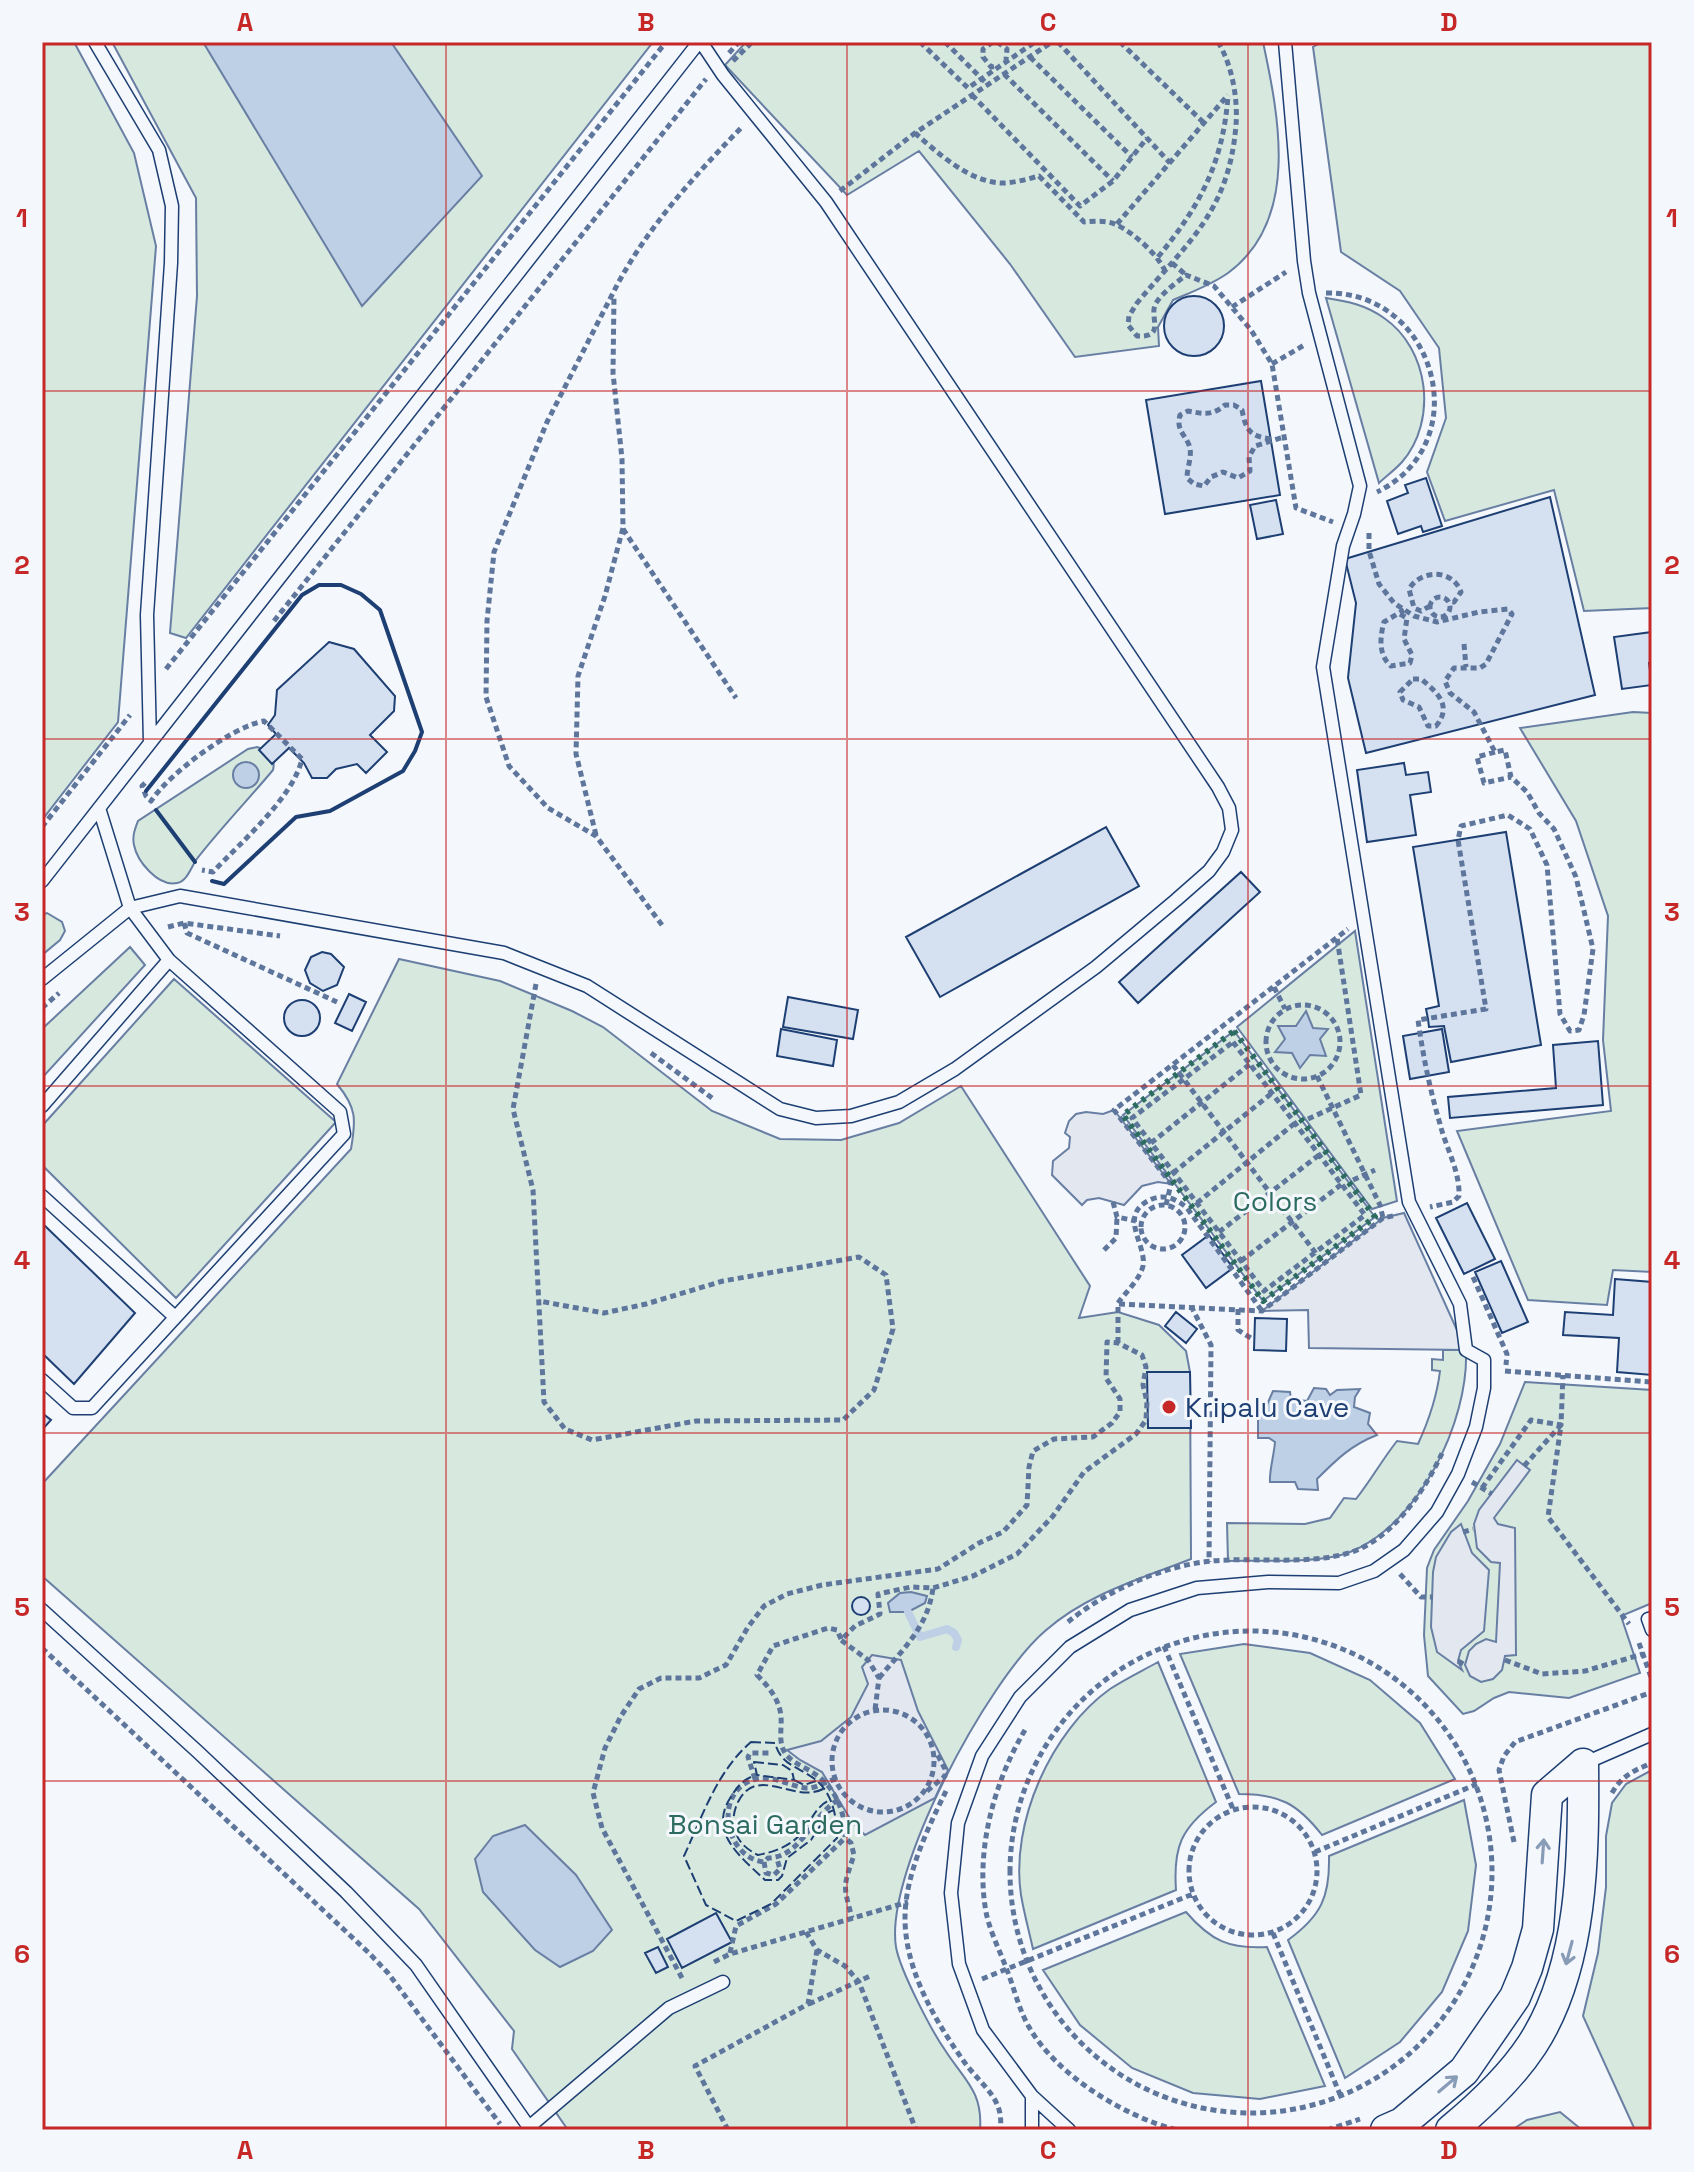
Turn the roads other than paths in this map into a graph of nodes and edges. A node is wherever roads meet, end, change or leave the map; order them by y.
1 (95, 42) edge
2 (700, 42) edge
3 (1285, 42) edge
4 (150, 743) junction
5 (99, 808) junction
6 (42, 881) edge
7 (130, 908) junction
8 (169, 960) junction
9 (42, 979) edge
10 (42, 1106) edge
11 (42, 1196) edge
12 (175, 1317) junction
13 (42, 1380) edge
14 (42, 1610) edge
15 (1652, 1618) edge
16 (1652, 1630) edge
17 (1652, 1734) edge
18 (1583, 1764) junction
19 (723, 1982) dead end
20 (1032, 2096) junction
21 (1379, 2122) edge
22 (530, 2128) edge
23 (1032, 2130) edge
24 (1069, 2130) edge
25 (1451, 2130) edge

1 - 4 lane
2 - 4 lane
2 - 7 lane
3 - 20 lane
4 - 5 lane
5 - 6 lane
5 - 7 lane
7 - 8 lane
7 - 9 lane
8 - 10 lane
8 - 12 lane
11 - 12 lane
12 - 13 lane
14 - 22 lane
15 - 16 lane
17 - 18 lane
21 -> 18 street
18 -> 25 street
19 - 22 lane
20 - 23 lane
20 - 24 lane

